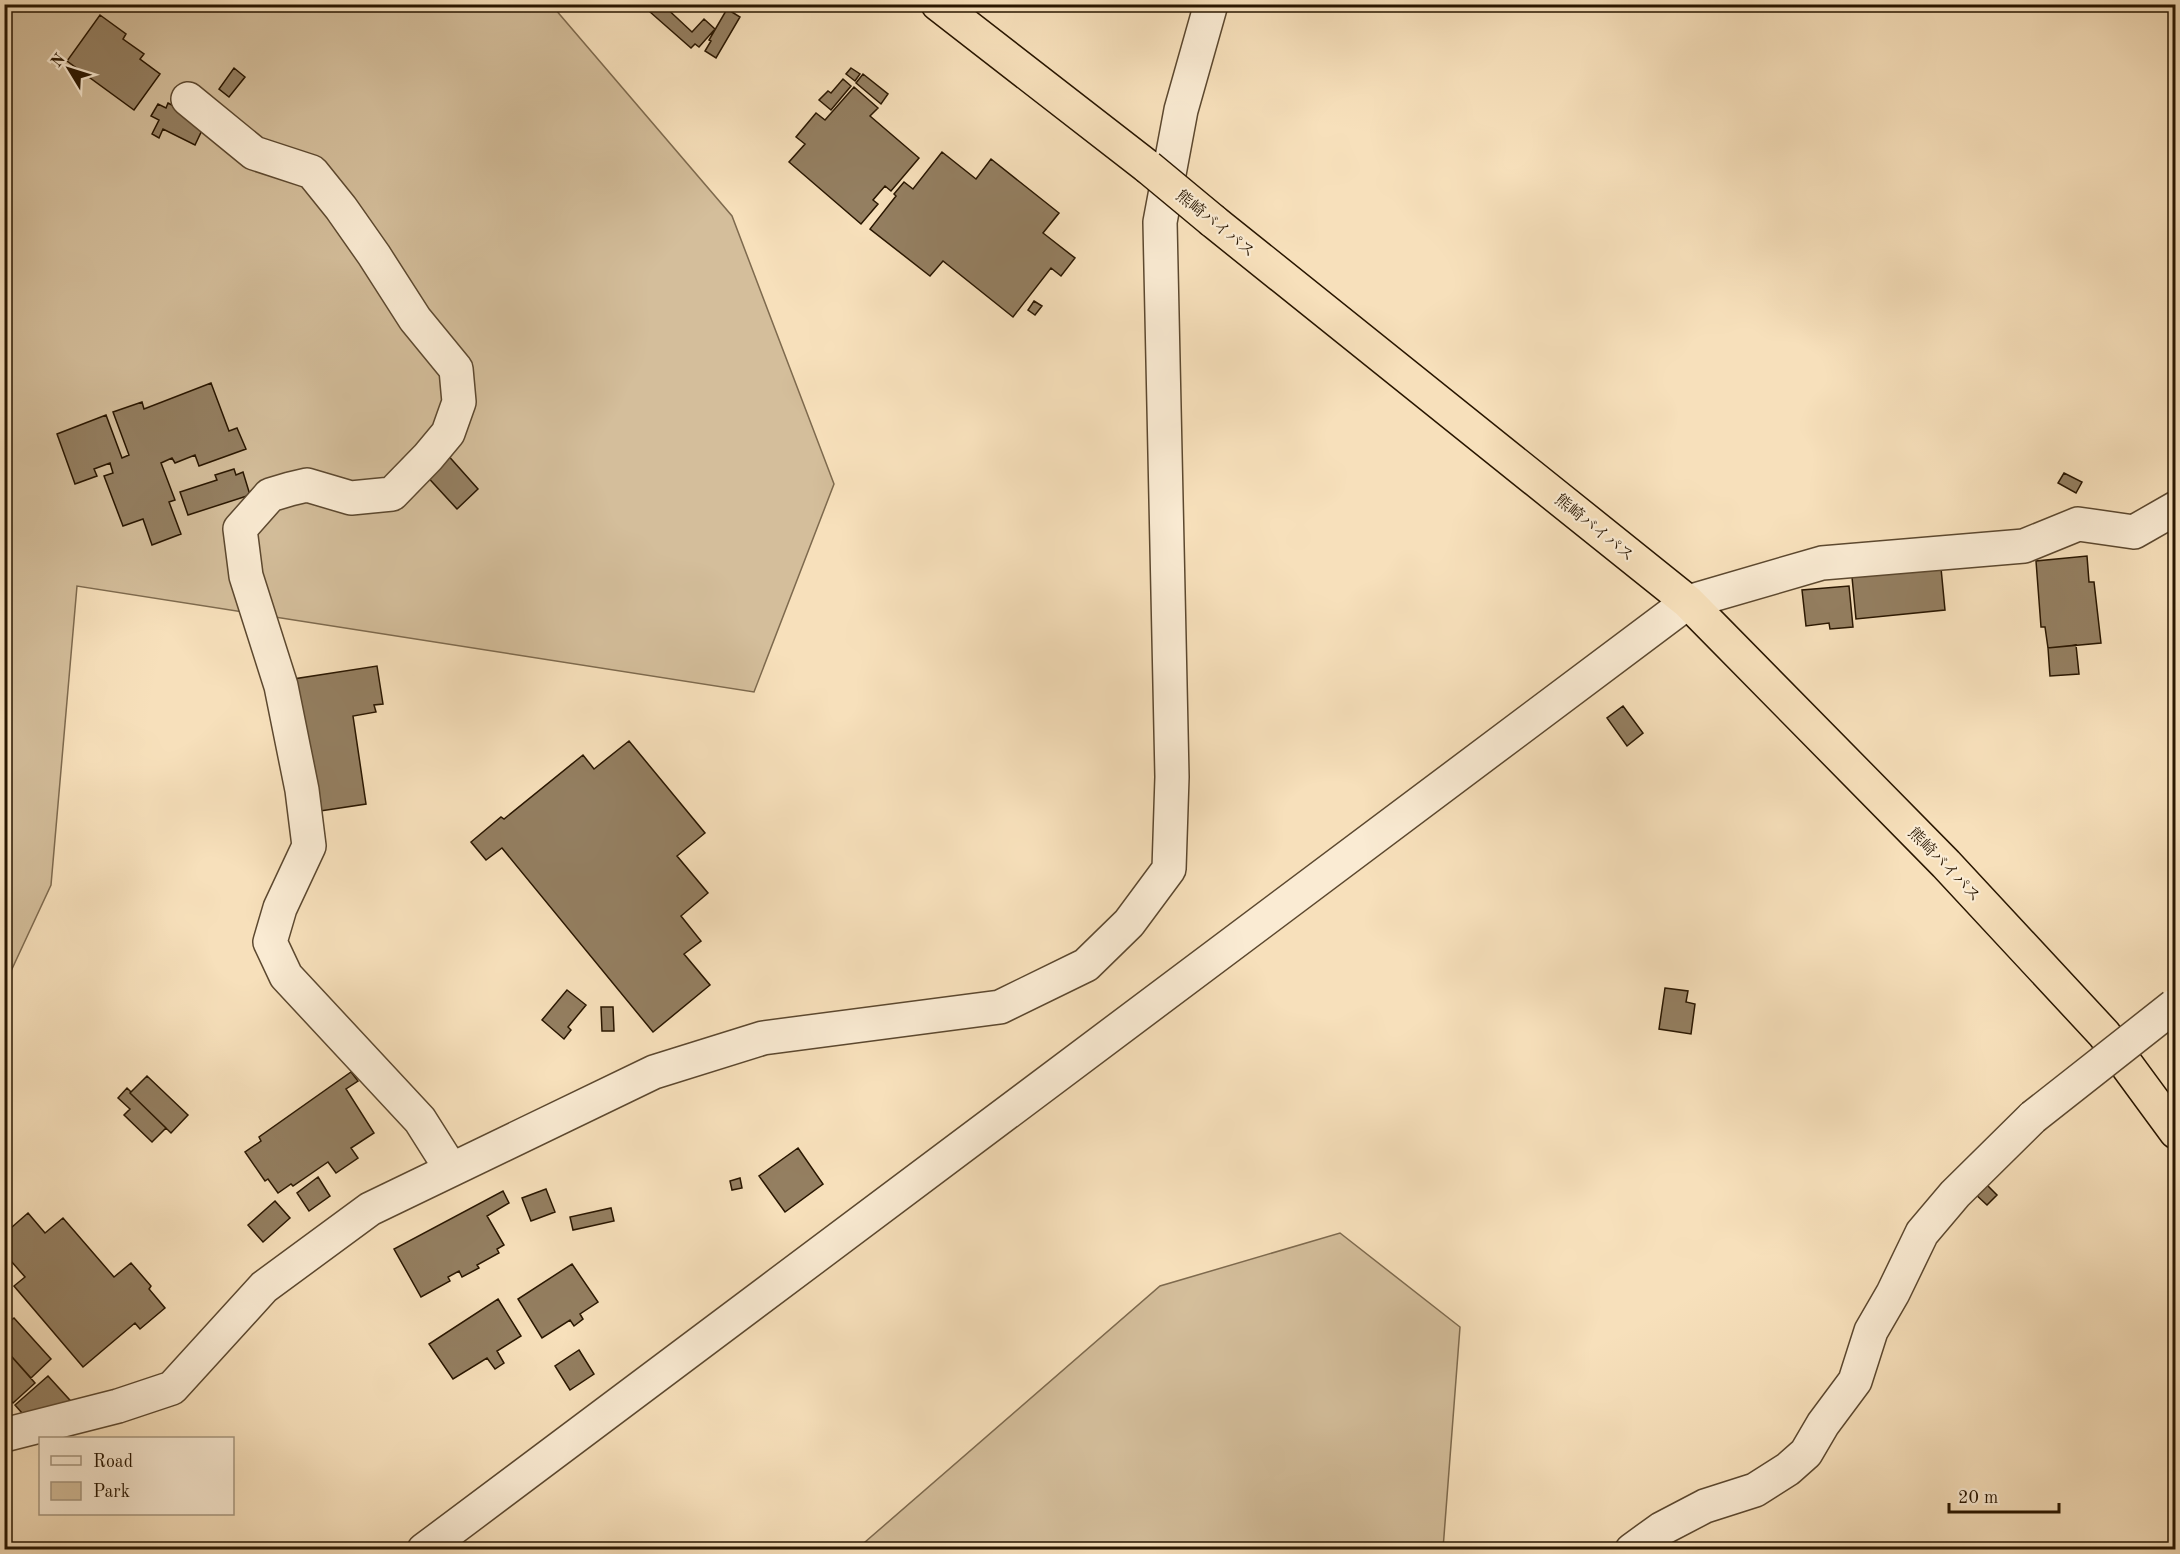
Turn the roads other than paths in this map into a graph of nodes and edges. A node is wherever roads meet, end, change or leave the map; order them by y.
1 (938, 4) edge
2 (1211, 4) edge
3 (188, 99) dead end
4 (2175, 508) edge
5 (1688, 602) junction
6 (2175, 1005) edge
7 (2175, 1132) edge
8 (451, 1169) junction
9 (4, 1435) edge
10 (424, 1550) edge
11 (1632, 1550) edge

1 - 5 highway, 熊崎バイパス, bridge
2 - 8 street
3 - 8 street
4 - 5 street
5 - 7 highway, 熊崎バイパス
5 - 10 street
6 - 11 street, bridge
8 - 9 street

